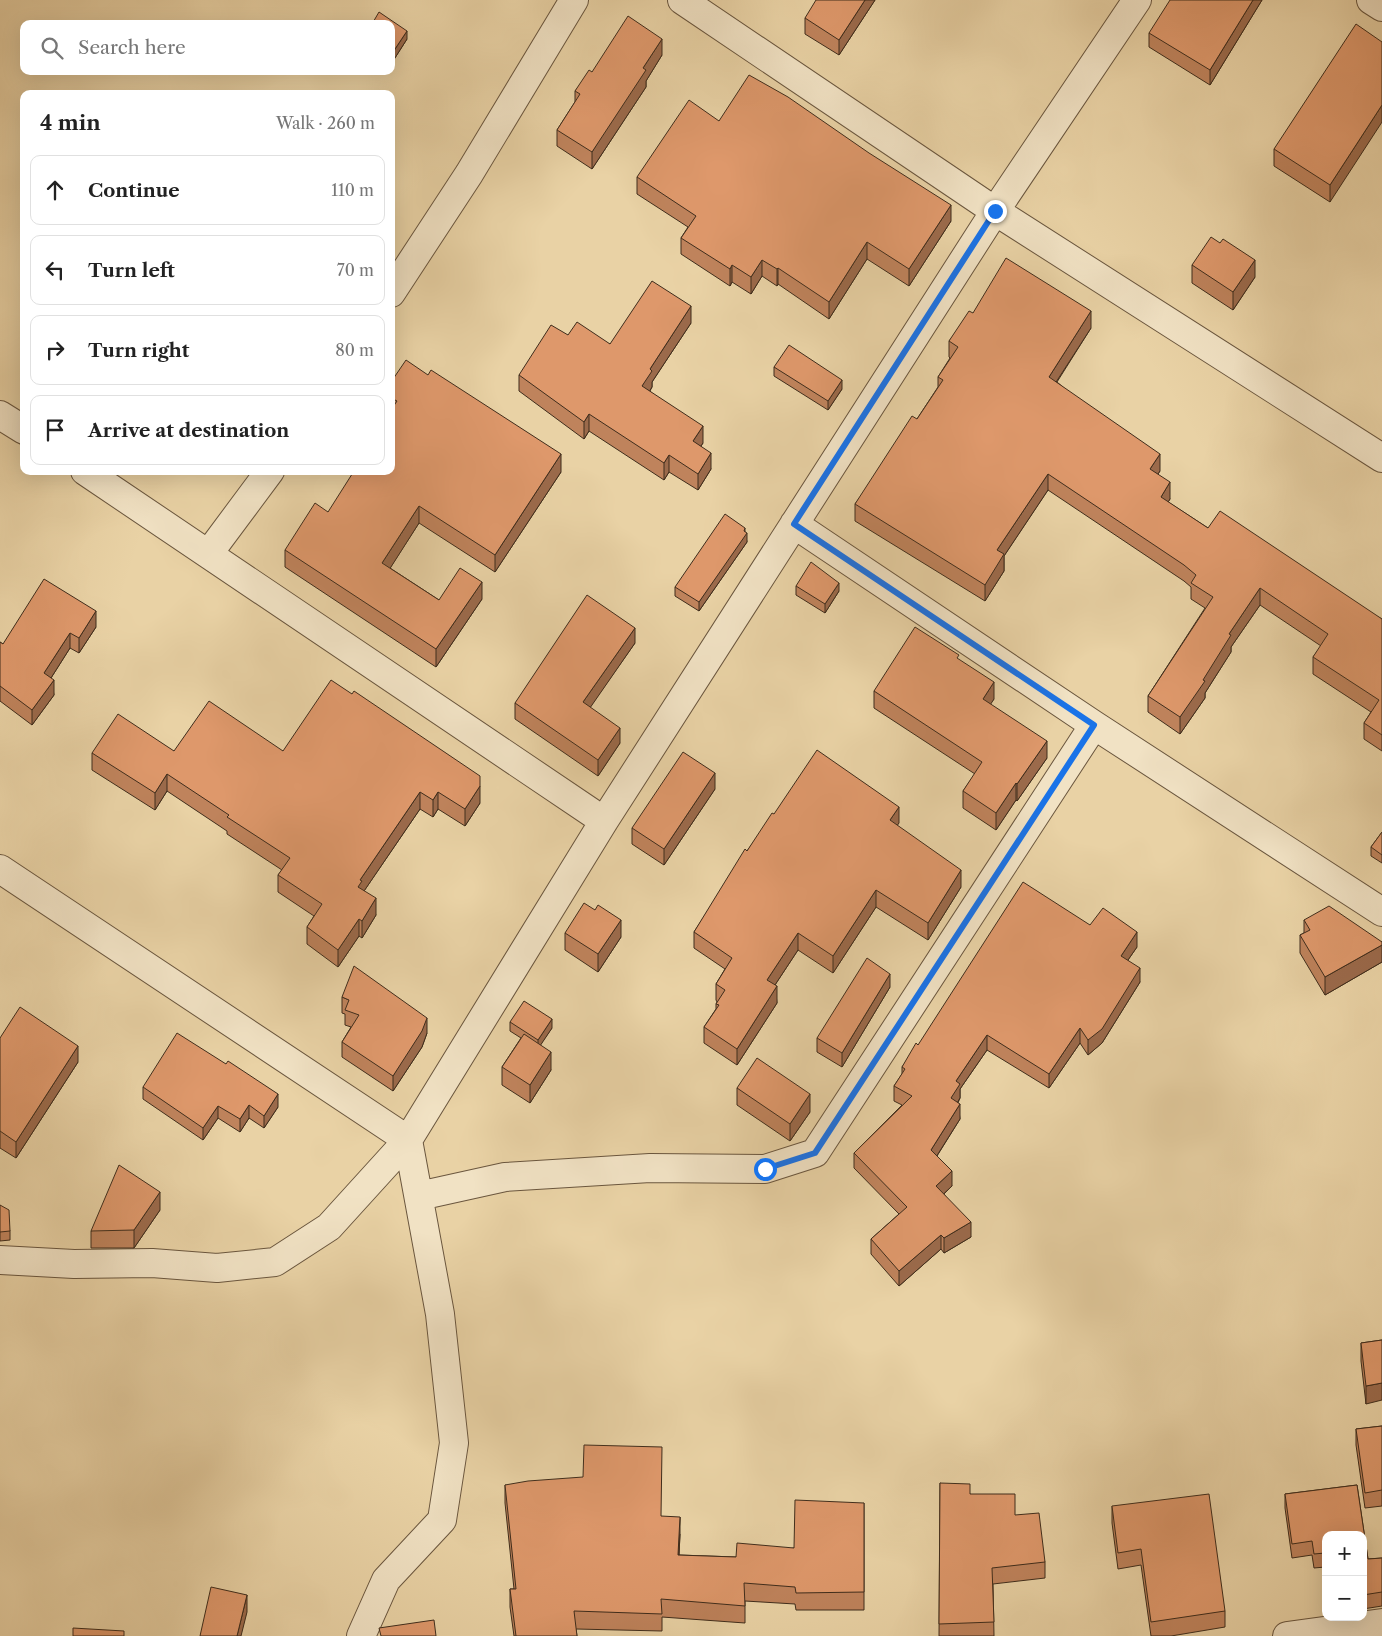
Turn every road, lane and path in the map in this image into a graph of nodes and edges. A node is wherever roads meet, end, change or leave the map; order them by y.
1 (574, 0) edge
2 (682, 0) edge
3 (1137, 0) edge
4 (1371, 0) edge
5 (1382, 7) edge
6 (995, 211) junction
7 (395, 287) edge
8 (0, 415) edge
9 (20, 428) edge
10 (1382, 458) edge
11 (92, 475) edge
12 (267, 475) edge
13 (794, 524) junction
14 (209, 553) junction
15 (1094, 725) junction
16 (604, 821) junction
17 (0, 870) edge
18 (1382, 912) edge
19 (408, 1140) junction
20 (419, 1196) junction
21 (0, 1260) edge
22 (1382, 1623) edge
23 (361, 1636) edge
24 (1287, 1636) edge

1 - 7 street
2 - 6 street
3 - 6 street
4 - 5 street
6 - 10 street
6 - 13 street
8 - 9 street
11 - 14 street
12 - 14 street
13 - 15 street
13 - 16 street
14 - 16 street
15 - 18 street
15 - 20 street
16 - 19 street
17 - 19 street
19 - 20 street
19 - 21 street
20 - 23 street
22 - 24 street

